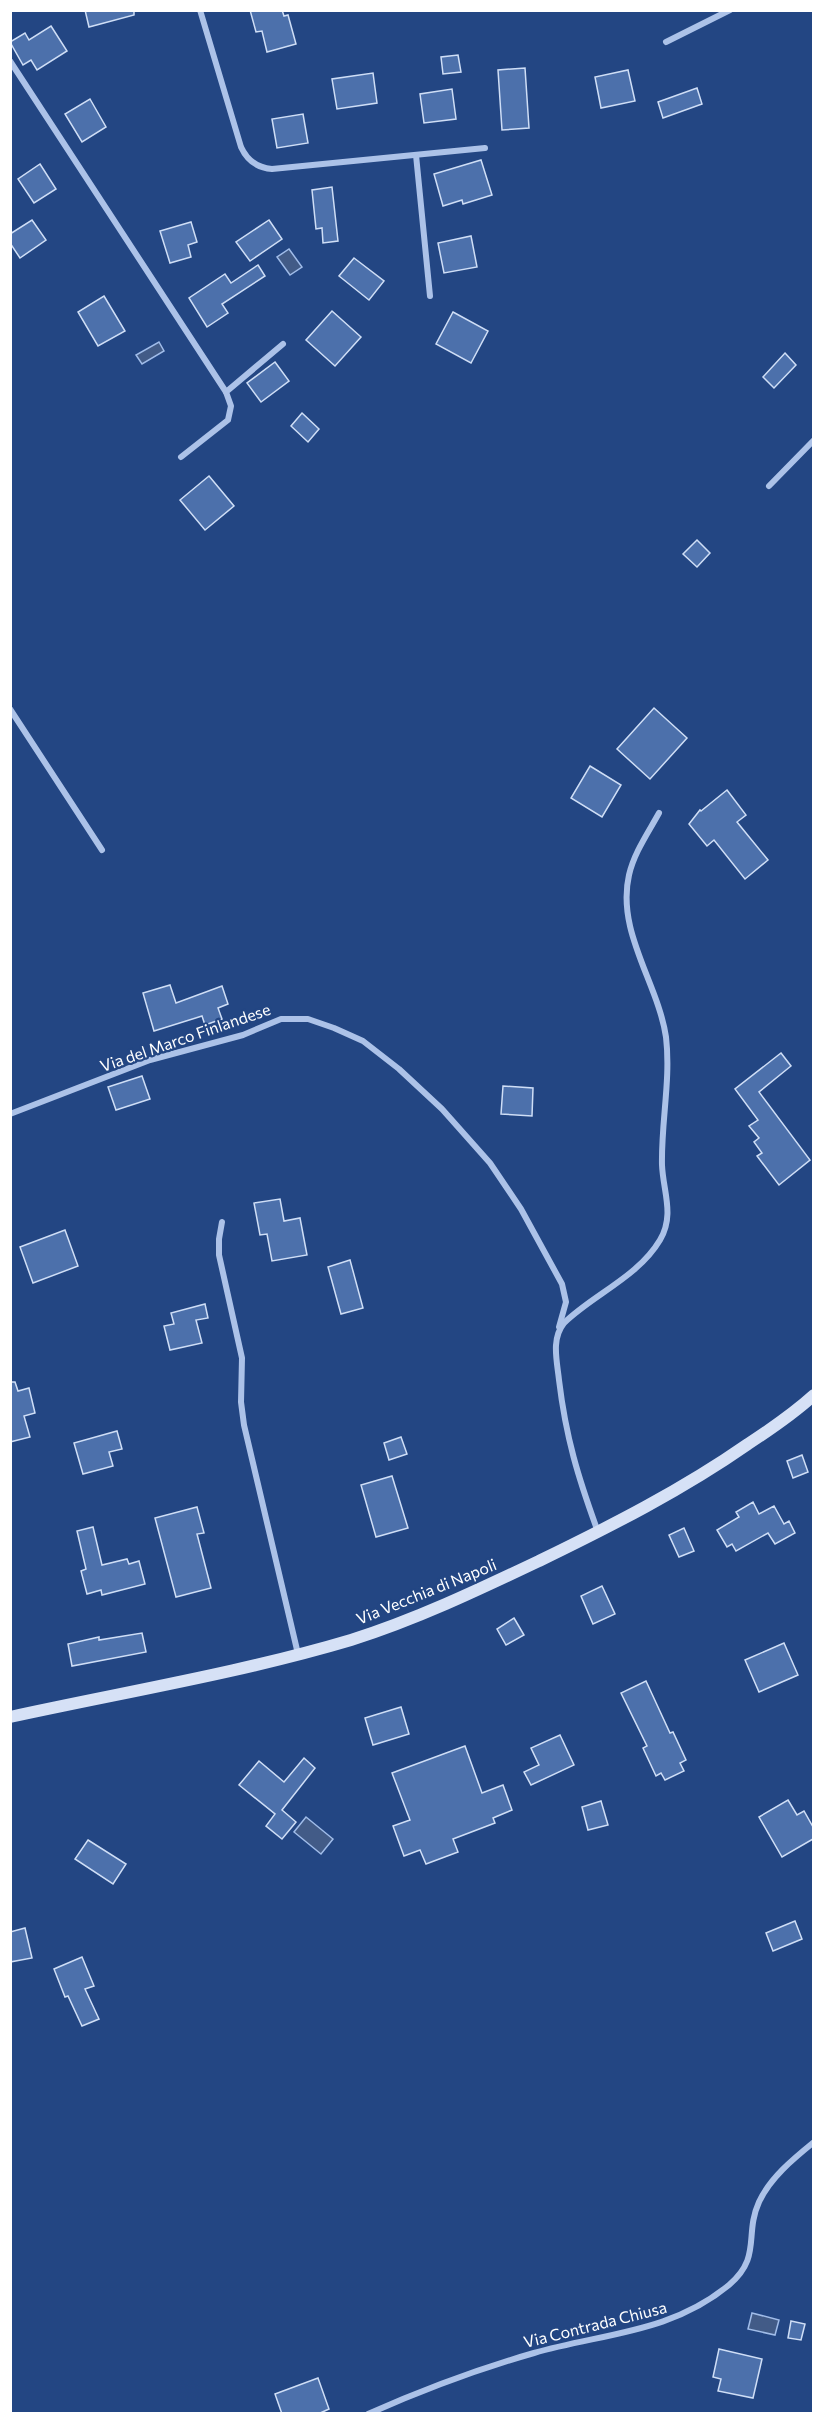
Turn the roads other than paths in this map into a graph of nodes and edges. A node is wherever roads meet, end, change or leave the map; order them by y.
1 (200, 10) edge
2 (730, 10) edge
3 (666, 42) dead end
4 (10, 61) edge
5 (485, 148) dead end
6 (416, 155) junction
7 (430, 296) dead end
8 (283, 344) dead end
9 (226, 392) junction
10 (813, 441) edge
11 (181, 457) dead end
12 (769, 486) dead end
13 (10, 709) edge
14 (659, 813) dead end
15 (102, 850) dead end
16 (10, 1114) edge
17 (222, 1222) dead end
18 (558, 1330) junction
19 (813, 1395) edge
20 (599, 1532) junction
21 (298, 1654) junction
22 (10, 1717) edge
23 (813, 2142) edge
24 (368, 2414) edge

1 - 6 street
2 - 3 street
4 - 9 street
5 - 6 street
6 - 7 street
8 - 9 street
9 - 11 street
10 - 12 street
13 - 15 street
14 - 18 street
16 - 18 street, Via del Marco Finlandese
17 - 21 street
18 - 20 street, Via del Marco Finlandese
19 - 20 street, Via Vecchia di Napoli
20 - 21 street, Via Vecchia di Napoli
21 - 22 street, Via Vecchia di Napoli
23 - 24 street, Via Contrada Chiusa

